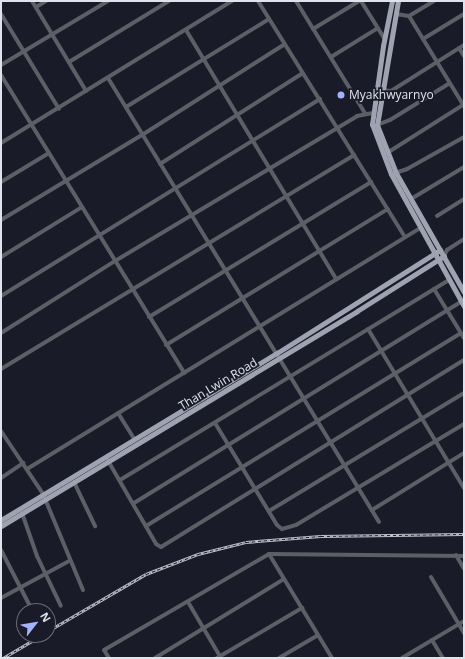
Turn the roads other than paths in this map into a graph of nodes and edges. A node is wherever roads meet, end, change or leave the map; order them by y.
1 (32, 1) edge
2 (46, 1) edge
3 (108, 1) edge
4 (169, 1) edge
5 (232, 1) edge
6 (258, 1) edge
7 (296, 1) edge
8 (360, 1) edge
9 (392, 1) edge
10 (398, 1) edge
11 (434, 1) edge
12 (223, 3) edge
13 (36, 7) junction
14 (1, 14) edge
15 (396, 14) junction
16 (464, 14) edge
17 (410, 16) junction
18 (269, 19) junction
19 (378, 28) junction
20 (313, 29) junction
21 (186, 30) junction
22 (52, 35) junction
23 (384, 38) junction
24 (424, 39) junction
25 (285, 44) junction
26 (464, 45) edge
27 (386, 46) junction
28 (459, 48) junction
29 (24, 51) junction
30 (464, 56) edge
31 (331, 57) junction
32 (203, 59) junction
33 (69, 62) junction
34 (438, 62) junction
35 (1, 65) edge
36 (303, 73) junction
37 (1, 76) edge
38 (108, 78) junction
39 (450, 83) junction
40 (219, 86) junction
41 (382, 90) junction
42 (86, 91) junction
43 (320, 99) junction
44 (464, 106) edge
45 (126, 108) junction
46 (59, 109) junction
47 (365, 113) junction
48 (373, 113) junction
49 (236, 114) junction
50 (31, 125) junction
51 (377, 125) junction
52 (337, 128) junction
53 (142, 135) junction
54 (464, 137) edge
55 (252, 140) junction
56 (1, 143) edge
57 (49, 153) junction
58 (387, 153) junction
59 (354, 155) junction
60 (160, 164) junction
61 (464, 167) edge
62 (270, 170) junction
63 (393, 174) junction
64 (65, 180) junction
65 (1, 182) edge
66 (371, 182) junction
67 (175, 188) junction
68 (287, 198) junction
69 (411, 199) junction
70 (464, 199) edge
71 (82, 207) junction
72 (388, 209) junction
73 (437, 216) dead end
74 (193, 217) junction
75 (1, 220) edge
76 (303, 224) junction
77 (420, 228) junction
78 (99, 234) junction
79 (405, 237) junction
80 (464, 239) edge
81 (209, 243) junction
82 (318, 250) junction
83 (440, 250) junction
84 (446, 250) junction
85 (434, 253) junction
86 (444, 256) junction
87 (1, 257) edge
88 (438, 259) junction
89 (115, 261) junction
90 (226, 271) junction
91 (336, 279) junction
92 (449, 280) junction
93 (132, 289) junction
94 (434, 289) junction
95 (464, 292) edge
96 (1, 296) edge
97 (243, 298) junction
98 (463, 304) edge
99 (447, 310) junction
100 (149, 317) junction
101 (260, 326) junction
102 (368, 329) junction
103 (461, 333) junction
104 (1, 334) edge
105 (464, 338) edge
106 (166, 345) junction
107 (380, 351) junction
108 (279, 355) junction
109 (464, 360) edge
110 (1, 369) edge
111 (184, 373) junction
112 (394, 373) junction
113 (291, 376) junction
114 (464, 393) edge
115 (407, 396) junction
116 (304, 398) junction
117 (118, 413) junction
118 (422, 419) junction
119 (317, 420) junction
120 (215, 423) junction
121 (464, 424) edge
122 (1, 431) edge
123 (3, 437) edge
124 (134, 440) junction
125 (436, 442) junction
126 (332, 444) junction
127 (227, 445) junction
128 (464, 453) edge
129 (106, 459) junction
130 (448, 462) junction
131 (23, 463) junction
132 (345, 466) junction
133 (241, 467) junction
134 (27, 469) junction
135 (1, 478) edge
136 (120, 480) junction
137 (74, 482) junction
138 (464, 486) edge
139 (359, 488) junction
140 (255, 490) junction
141 (44, 497) junction
142 (134, 503) junction
143 (372, 510) junction
144 (269, 511) junction
145 (22, 513) junction
146 (1, 520) edge
147 (379, 522) dead end
148 (1, 526) edge
149 (95, 526) dead end
150 (146, 526) junction
151 (1, 550) edge
152 (269, 554) junction
153 (456, 555) junction
154 (464, 556) edge
155 (69, 561) junction
156 (464, 569) edge
157 (45, 573) junction
158 (431, 577) dead end
159 (284, 579) junction
160 (21, 587) junction
161 (83, 590) dead end
162 (1, 598) edge
163 (188, 602) junction
164 (29, 603) edge
165 (61, 606) dead end
166 (302, 608) junction
167 (464, 621) edge
168 (459, 624) junction
169 (204, 629) junction
170 (464, 633) edge
171 (318, 635) junction
172 (432, 640) junction
173 (219, 657) edge
174 (405, 657) edge
175 (109, 658) edge
176 (156, 658) edge
177 (279, 658) edge
178 (332, 658) edge
179 (443, 658) edge

1 - 13 street
2 - 13 street
3 - 22 street
4 - 33 street
5 - 12 street
6 - 18 street
7 - 20 street
8 - 19 street
8 - 20 street
9 - 23 main road
10 - 15 main road
11 - 17 street
12 - 21 street
13 - 22 street
14 - 29 street
15 - 17 street
15 - 27 main road
16 - 24 street
17 - 24 street
18 - 25 street
18 - 32 street
19 - 23 street
19 - 31 street
20 - 31 street
21 - 32 street
21 - 38 street
22 - 29 street
22 - 33 street
23 - 27 main road
24 - 34 street
25 - 36 street
25 - 40 street
26 - 28 street
27 - 41 main road
27 - 48 main road
28 - 30 street
28 - 34 street
29 - 35 street
29 - 46 street
31 - 47 street
32 - 40 street
32 - 45 street
33 - 42 street
34 - 39 street
34 - 41 street
36 - 43 street
36 - 49 street
37 - 50 street
38 - 42 street
38 - 45 street
39 - 44 street
39 - 51 street
40 - 49 street
40 - 53 street
41 - 51 main road
42 - 46 street
43 - 52 street
43 - 55 street
44 - 58 street
45 - 53 street
46 - 50 street
47 - 48 street
47 - 52 street
48 - 63 main road
49 - 55 street
49 - 60 street
50 - 56 street
50 - 57 street
51 - 58 main road
52 - 59 street
52 - 62 street
53 - 60 street
53 - 64 street
54 - 63 street
55 - 62 street
55 - 67 street
57 - 64 street
57 - 65 street
58 - 63 main road
59 - 66 street
59 - 68 street
60 - 67 street
61 - 69 street
62 - 68 street
62 - 74 street
63 - 69 main road
63 - 77 main road
64 - 71 street
64 - 75 street
66 - 72 street
66 - 76 street
67 - 74 street
67 - 78 street
68 - 76 street
68 - 81 street
69 - 83 main road
70 - 73 street
71 - 78 street
71 - 87 street
72 - 79 street
72 - 82 street
74 - 81 street
74 - 89 street
76 - 82 street
76 - 90 street
77 - 79 street
77 - 85 main road
78 - 89 street
78 - 96 street
79 - 91 street
80 - 84 street
81 - 90 street
81 - 93 street
82 - 91 street
82 - 97 street
83 - 84 street
83 - 85 main road, Than Lwin Road
83 - 86 main road
84 - 86 street
85 - 88 main road
85 - 108 main road, Than Lwin Road
86 - 88 main road, Than Lwin Road
86 - 95 main road
88 - 92 main road
88 - 108 main road, Than Lwin Road
89 - 93 street
89 - 104 street
90 - 97 street
90 - 100 street
91 - 101 street
92 - 94 street
92 - 98 main road
93 - 100 street
93 - 110 street
94 - 99 street
94 - 102 street
97 - 101 street
97 - 106 street
98 - 99 street
99 - 103 street
99 - 107 street
100 - 106 street
101 - 108 street
101 - 111 street
102 - 107 street
102 - 113 street
103 - 105 street
103 - 112 street
106 - 111 street
107 - 112 street
107 - 116 street
108 - 113 street
108 - 124 main road, Than Lwin Road
108 - 129 main road, Than Lwin Road
109 - 115 street
111 - 117 street
112 - 115 street
112 - 119 street
113 - 116 street
113 - 120 street
114 - 118 street
115 - 118 street
115 - 126 street
116 - 119 street
116 - 127 street
117 - 124 street
117 - 134 street
118 - 125 street
118 - 132 street
119 - 126 street
119 - 133 street
120 - 127 street
120 - 136 street
121 - 125 street
122 - 123 street
123 - 131 street
124 - 129 main road, Than Lwin Road
125 - 130 street
125 - 139 street
126 - 132 street
126 - 140 street
127 - 133 street
127 - 142 street
128 - 130 street
129 - 136 street
129 - 137 main road, Than Lwin Road
129 - 141 main road, Than Lwin Road
130 - 138 street
130 - 143 street
131 - 134 street
131 - 135 street
132 - 139 street
132 - 144 street
133 - 140 street
133 - 150 street
134 - 141 street
136 - 142 street
137 - 141 main road, Than Lwin Road
137 - 149 street
139 - 143 street
139 - 144 street
140 - 144 street
140 - 150 street
141 - 145 main road, Than Lwin Road
141 - 146 main road, Than Lwin Road
141 - 155 street
142 - 150 street
143 - 147 street
145 - 148 main road, Than Lwin Road
145 - 157 street
151 - 160 street
152 - 153 street
152 - 159 street
152 - 163 street
153 - 154 street
153 - 156 street
155 - 157 street
155 - 161 street
157 - 160 street
157 - 165 street
158 - 168 street
159 - 166 street
159 - 169 street
160 - 162 street
160 - 164 street
163 - 169 street
163 - 175 street
166 - 171 street
166 - 173 street
167 - 168 street
168 - 170 street
168 - 172 street
169 - 173 street
169 - 176 street
171 - 177 street
171 - 178 street
172 - 174 street
172 - 179 street

